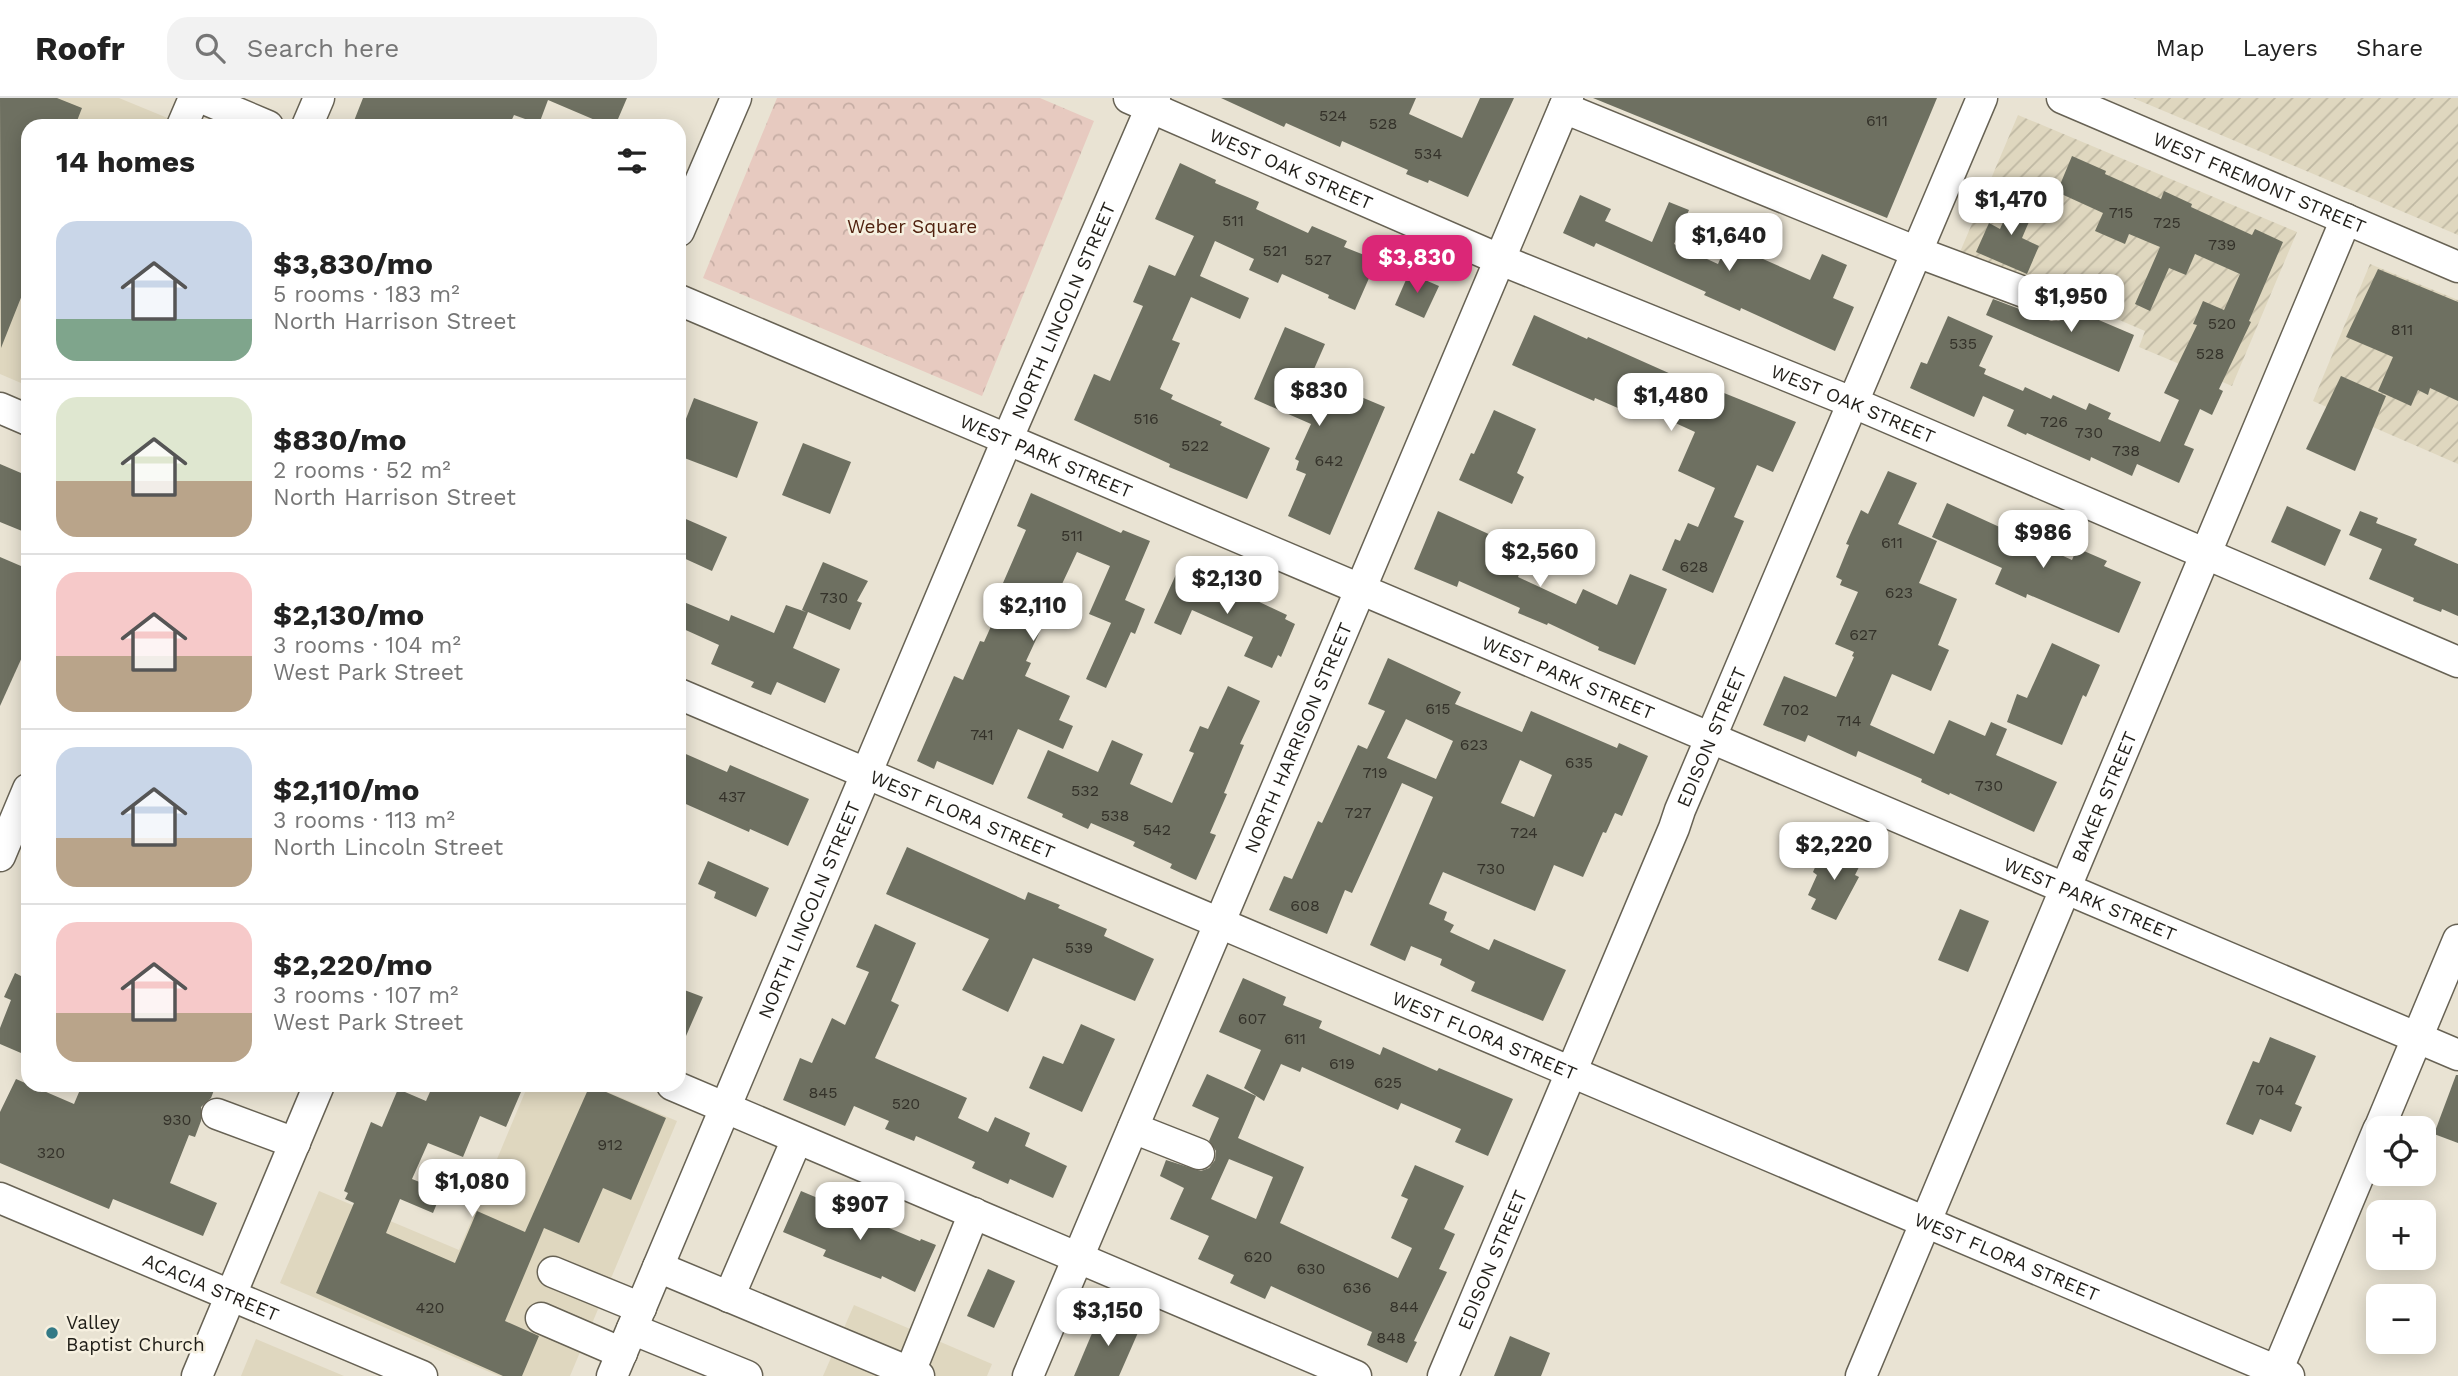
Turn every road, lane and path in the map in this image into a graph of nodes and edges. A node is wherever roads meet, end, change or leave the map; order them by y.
1 (194, 98) edge
2 (202, 98) edge
3 (319, 98) edge
4 (1982, 98) edge
5 (2062, 98) edge
6 (731, 99) edge
7 (1145, 101) edge
8 (1566, 103) edge
9 (185, 119) edge
10 (252, 119) edge
11 (310, 119) edge
12 (686, 213) edge
13 (2346, 219) junction
14 (1917, 252) junction
15 (1501, 260) junction
16 (2458, 267) edge
17 (686, 303) edge
18 (2056, 304) dead end
19 (1854, 403) junction
20 (0, 408) edge
21 (21, 417) edge
22 (1007, 439) junction
23 (2205, 554) junction
24 (1360, 589) junction
25 (2458, 662) edge
26 (686, 697) edge
27 (1712, 738) junction
28 (866, 774) junction
29 (19, 803) edge
30 (0, 856) edge
31 (2064, 888) junction
32 (1219, 923) junction
33 (2458, 940) edge
34 (2417, 1038) junction
35 (2458, 1055) edge
36 (1573, 1072) junction
37 (686, 1091) edge
38 (316, 1092) edge
39 (725, 1108) junction
40 (217, 1114) dead end
41 (2384, 1116) edge
42 (1133, 1128) junction
43 (797, 1139) junction
44 (295, 1143) junction
45 (1199, 1154) dead end
46 (2366, 1161) edge
47 (0, 1198) edge
48 (974, 1213) junction
49 (1924, 1222) junction
50 (1078, 1258) junction
51 (658, 1267) junction
52 (553, 1272) dead end
53 (231, 1295) junction
54 (729, 1297) junction
55 (541, 1318) dead end
56 (627, 1342) edge
57 (868, 1366) edge
58 (706, 1368) edge
59 (914, 1374) edge
60 (2280, 1374) edge
61 (197, 1376) edge
62 (422, 1376) edge
63 (747, 1376) edge
64 (1028, 1376) edge
65 (1356, 1376) edge
66 (1443, 1376) edge
67 (1861, 1376) edge

1 - 9 street
2 - 10 street
3 - 11 street
4 - 14 street, EDISON STREET
5 - 13 street, WEST FREMONT STREET
6 - 12 street
7 - 15 street, WEST OAK STREET
7 - 22 street, NORTH LINCOLN STREET
8 - 14 street
8 - 15 street, NORTH HARRISON STREET
13 - 16 street, WEST FREMONT STREET
13 - 23 street, BAKER STREET
14 - 18 street
14 - 19 street, EDISON STREET
15 - 19 street, WEST OAK STREET
15 - 24 street, NORTH HARRISON STREET
17 - 22 street, WEST PARK STREET
19 - 23 street, WEST OAK STREET
19 - 27 street, EDISON STREET
20 - 21 street
22 - 24 street, WEST PARK STREET
22 - 28 street, NORTH LINCOLN STREET
23 - 25 street, WEST OAK STREET
23 - 31 street, BAKER STREET
24 - 27 street, WEST PARK STREET
24 - 32 street, NORTH HARRISON STREET
26 - 28 street, WEST FLORA STREET
27 - 31 street, WEST PARK STREET
27 - 36 street, EDISON STREET
28 - 32 street, WEST FLORA STREET
28 - 39 street, NORTH LINCOLN STREET
29 - 30 street
31 - 34 street, WEST PARK STREET
31 - 49 street, BAKER STREET
32 - 36 street, WEST FLORA STREET
32 - 42 street, NORTH HARRISON STREET
33 - 34 street
34 - 35 street, WEST PARK STREET
34 - 41 street
36 - 49 street, WEST FLORA STREET
36 - 66 street, EDISON STREET
37 - 39 street
38 - 44 street
39 - 43 street
39 - 51 street, NORTH LINCOLN STREET
40 - 44 street
42 - 45 street
42 - 50 street, NORTH HARRISON STREET
43 - 48 street
43 - 54 street
44 - 53 street
46 - 60 street
47 - 53 street, ACACIA STREET
48 - 50 street
48 - 59 street
49 - 60 street, WEST FLORA STREET
49 - 67 street, BAKER STREET
50 - 64 street, NORTH HARRISON STREET
50 - 65 street
51 - 54 street
51 - 56 street, NORTH LINCOLN STREET
52 - 56 street
53 - 61 street
53 - 62 street, ACACIA STREET
54 - 57 street
55 - 56 street
56 - 58 street
57 - 59 street
58 - 63 street

